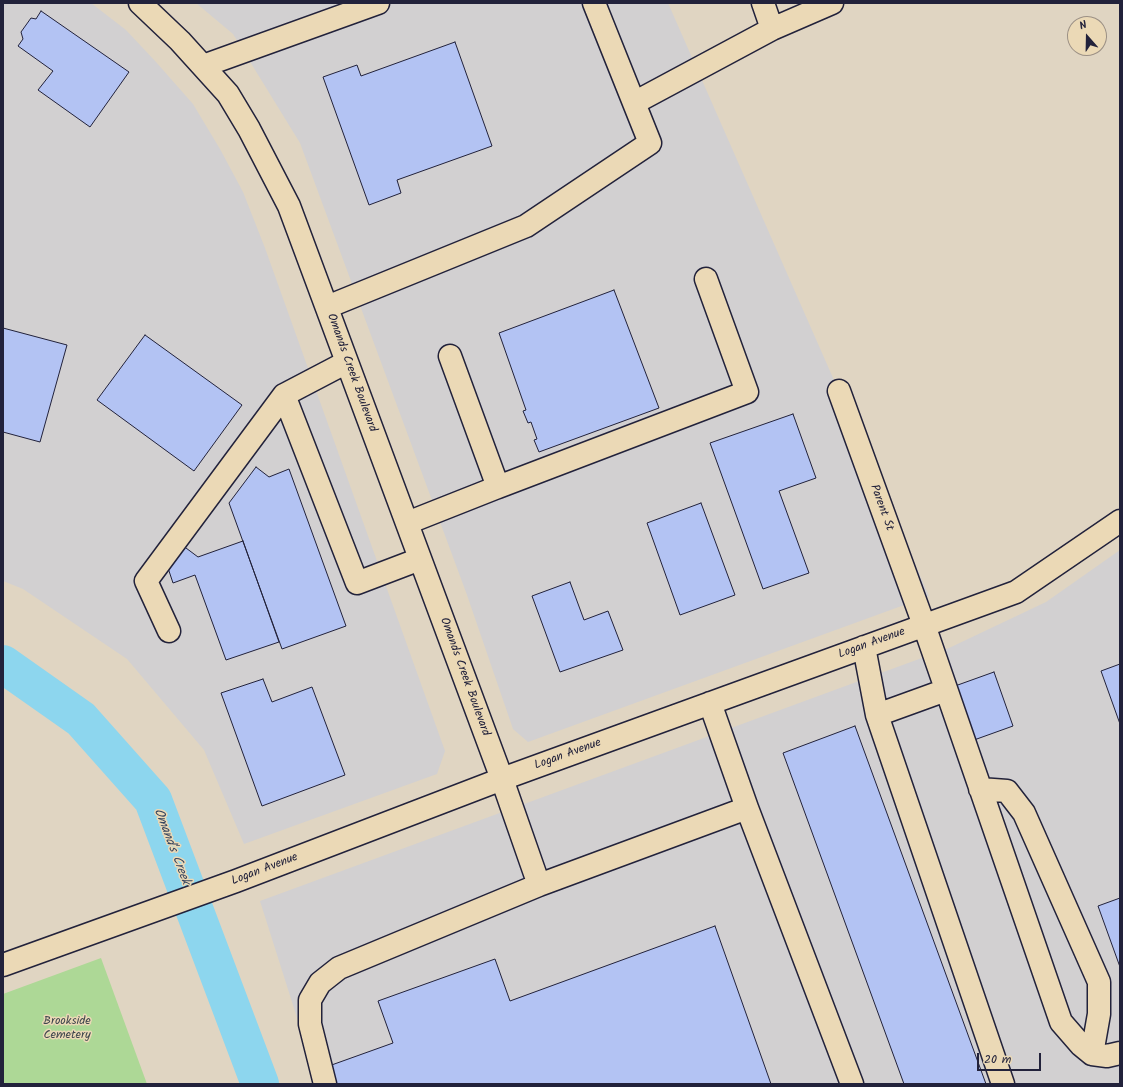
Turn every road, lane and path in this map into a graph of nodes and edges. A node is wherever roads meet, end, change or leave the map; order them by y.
1 (378, 3) edge
2 (594, 3) edge
3 (762, 3) edge
4 (832, 3) edge
5 (148, 5) edge
6 (772, 28) junction
7 (203, 66) junction
8 (634, 103) junction
9 (706, 279) dead end
10 (327, 307) junction
11 (450, 356) dead end
12 (347, 362) junction
13 (839, 391) dead end
14 (284, 395) junction
15 (498, 487) junction
16 (1120, 521) edge
17 (407, 522) junction
18 (420, 560) junction
19 (924, 625) junction
20 (169, 631) dead end
21 (864, 647) junction
22 (946, 690) junction
23 (710, 704) junction
24 (877, 715) junction
25 (502, 779) junction
26 (980, 789) junction
27 (747, 808) junction
28 (539, 885) junction
29 (3, 965) edge
30 (1120, 1053) edge
31 (1092, 1054) junction
32 (325, 1084) edge
33 (852, 1084) edge
34 (1003, 1084) edge

1 - 7 street
2 - 8 street
3 - 6 street
4 - 6 street
5 - 7 street, Omands Creek Boulevard
6 - 8 street
7 - 10 street, Omands Creek Boulevard
8 - 10 street
9 - 15 street
10 - 12 street, Omands Creek Boulevard
11 - 15 street
12 - 14 street
12 - 17 street, Omands Creek Boulevard
13 - 19 street, Parent St
14 - 18 street
14 - 20 street
15 - 17 street
16 - 19 street, Logan Avenue
17 - 18 street, Omands Creek Boulevard
18 - 25 street, Omands Creek Boulevard
19 - 21 street, Logan Avenue
19 - 22 street, Parent St
21 - 23 street, Logan Avenue
21 - 24 street
22 - 24 street
22 - 26 street, Parent St
23 - 25 street, Logan Avenue
23 - 27 street
24 - 34 street
25 - 28 street, Omands Creek Boulevard
25 - 29 street, Logan Avenue
26 - 31 street, Parent St
26 - 31 street
27 - 28 street
27 - 33 street
28 - 32 street
30 - 31 street

